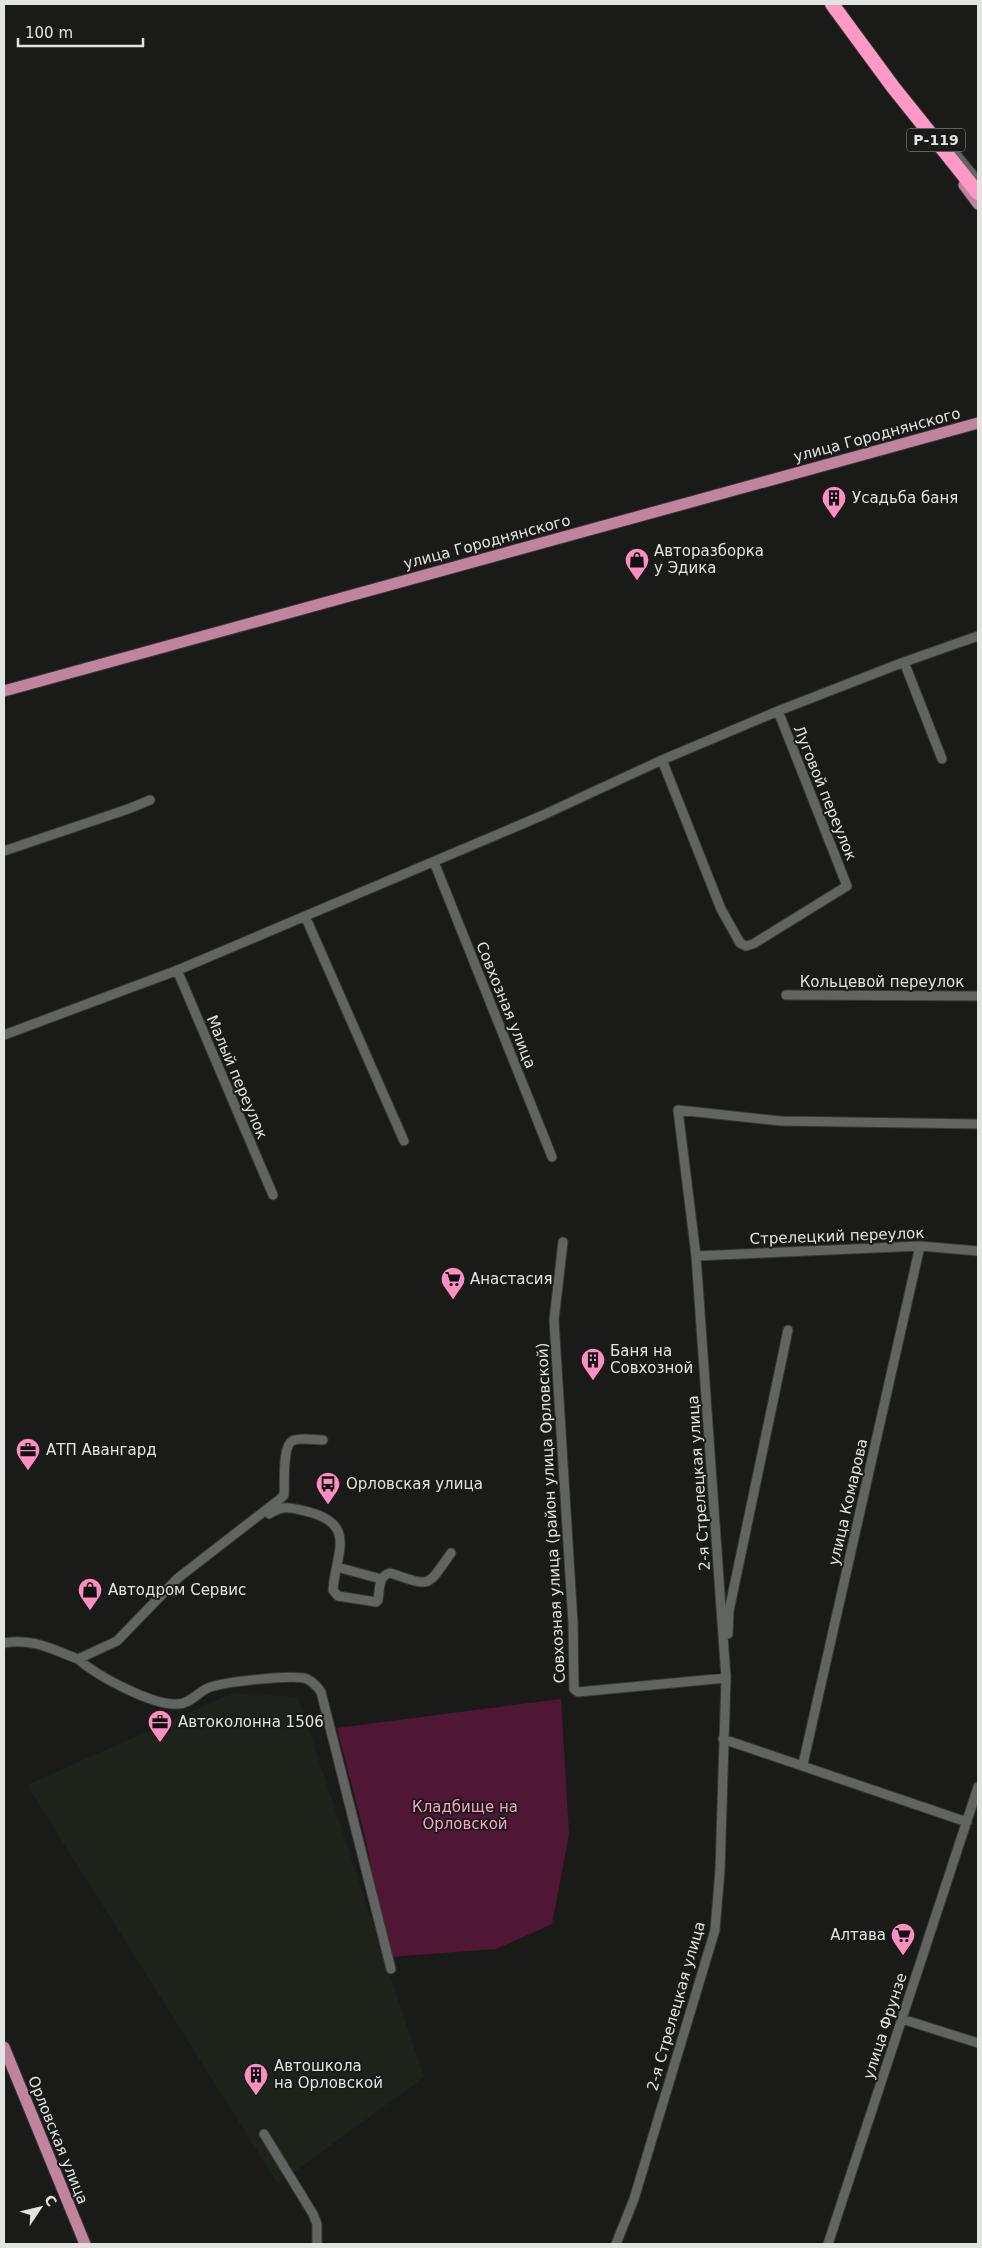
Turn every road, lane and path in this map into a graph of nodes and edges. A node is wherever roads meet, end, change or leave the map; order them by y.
1 (832, 4) edge
2 (856, 35) junction
3 (893, 86) junction
4 (978, 182) edge
5 (978, 193) edge
6 (978, 204) edge
7 (978, 423) edge
8 (978, 636) edge
9 (904, 662) junction
10 (4, 691) edge
11 (778, 711) junction
12 (942, 759) dead end
13 (662, 760) junction
14 (150, 800) dead end
15 (4, 851) edge
16 (434, 862) junction
17 (305, 916) junction
18 (177, 970) junction
19 (786, 996) dead end
20 (978, 996) edge
21 (4, 1034) edge
22 (978, 1124) edge
23 (404, 1141) dead end
24 (552, 1158) dead end
25 (273, 1195) dead end
26 (563, 1242) dead end
27 (920, 1246) junction
28 (978, 1251) edge
29 (696, 1256) junction
30 (788, 1330) dead end
31 (324, 1440) dead end
32 (284, 1495) junction
33 (290, 1507) junction
34 (260, 1516) junction
35 (451, 1553) dead end
36 (337, 1567) junction
37 (381, 1579) junction
38 (4, 1643) edge
39 (78, 1659) junction
40 (726, 1678) junction
41 (723, 1739) junction
42 (802, 1764) junction
43 (978, 1787) edge
44 (967, 1822) junction
45 (391, 1969) dead end
46 (902, 2019) junction
47 (978, 2043) edge
48 (4, 2047) edge
49 (264, 2134) dead end
50 (85, 2244) edge
51 (317, 2244) edge
52 (616, 2244) edge
53 (828, 2244) edge

1 - 2 highway, Р-119
2 - 3 highway, Р-119
2 - 4 street
3 - 5 highway, Р-119
3 - 6 main road
7 - 10 main road, улица Городнянского
8 - 9 street
9 - 11 street
9 - 12 street
11 - 13 street
11 - 13 street, Луговой переулок
13 - 16 street
14 - 15 street
16 - 17 street
16 - 24 street, Совхозная улица
17 - 18 street
17 - 23 street
18 - 21 street
18 - 25 street, Малый переулок
19 - 20 street, Кольцевой переулок
22 - 29 street, 2-я Стрелецкая улица
26 - 40 street, Совхозная улица (район улица Орловской)
27 - 28 street, Стрелецкий переулок
27 - 29 street, Стрелецкий переулок
27 - 42 street, улица Комарова
29 - 40 street, 2-я Стрелецкая улица
30 - 40 street, 2-я Стрелецкая улица
31 - 32 street
32 - 33 street
32 - 34 street
33 - 34 street
33 - 36 street
34 - 39 street
35 - 37 street
36 - 37 street
36 - 37 street
38 - 39 street
39 - 45 street
40 - 41 street, 2-я Стрелецкая улица
41 - 42 street
41 - 52 street, 2-я Стрелецкая улица
42 - 44 street
43 - 44 street, улица Фрунзе
44 - 46 street, улица Фрунзе
46 - 47 street
46 - 53 street, улица Фрунзе
48 - 50 main road, Орловская улица
49 - 51 street

